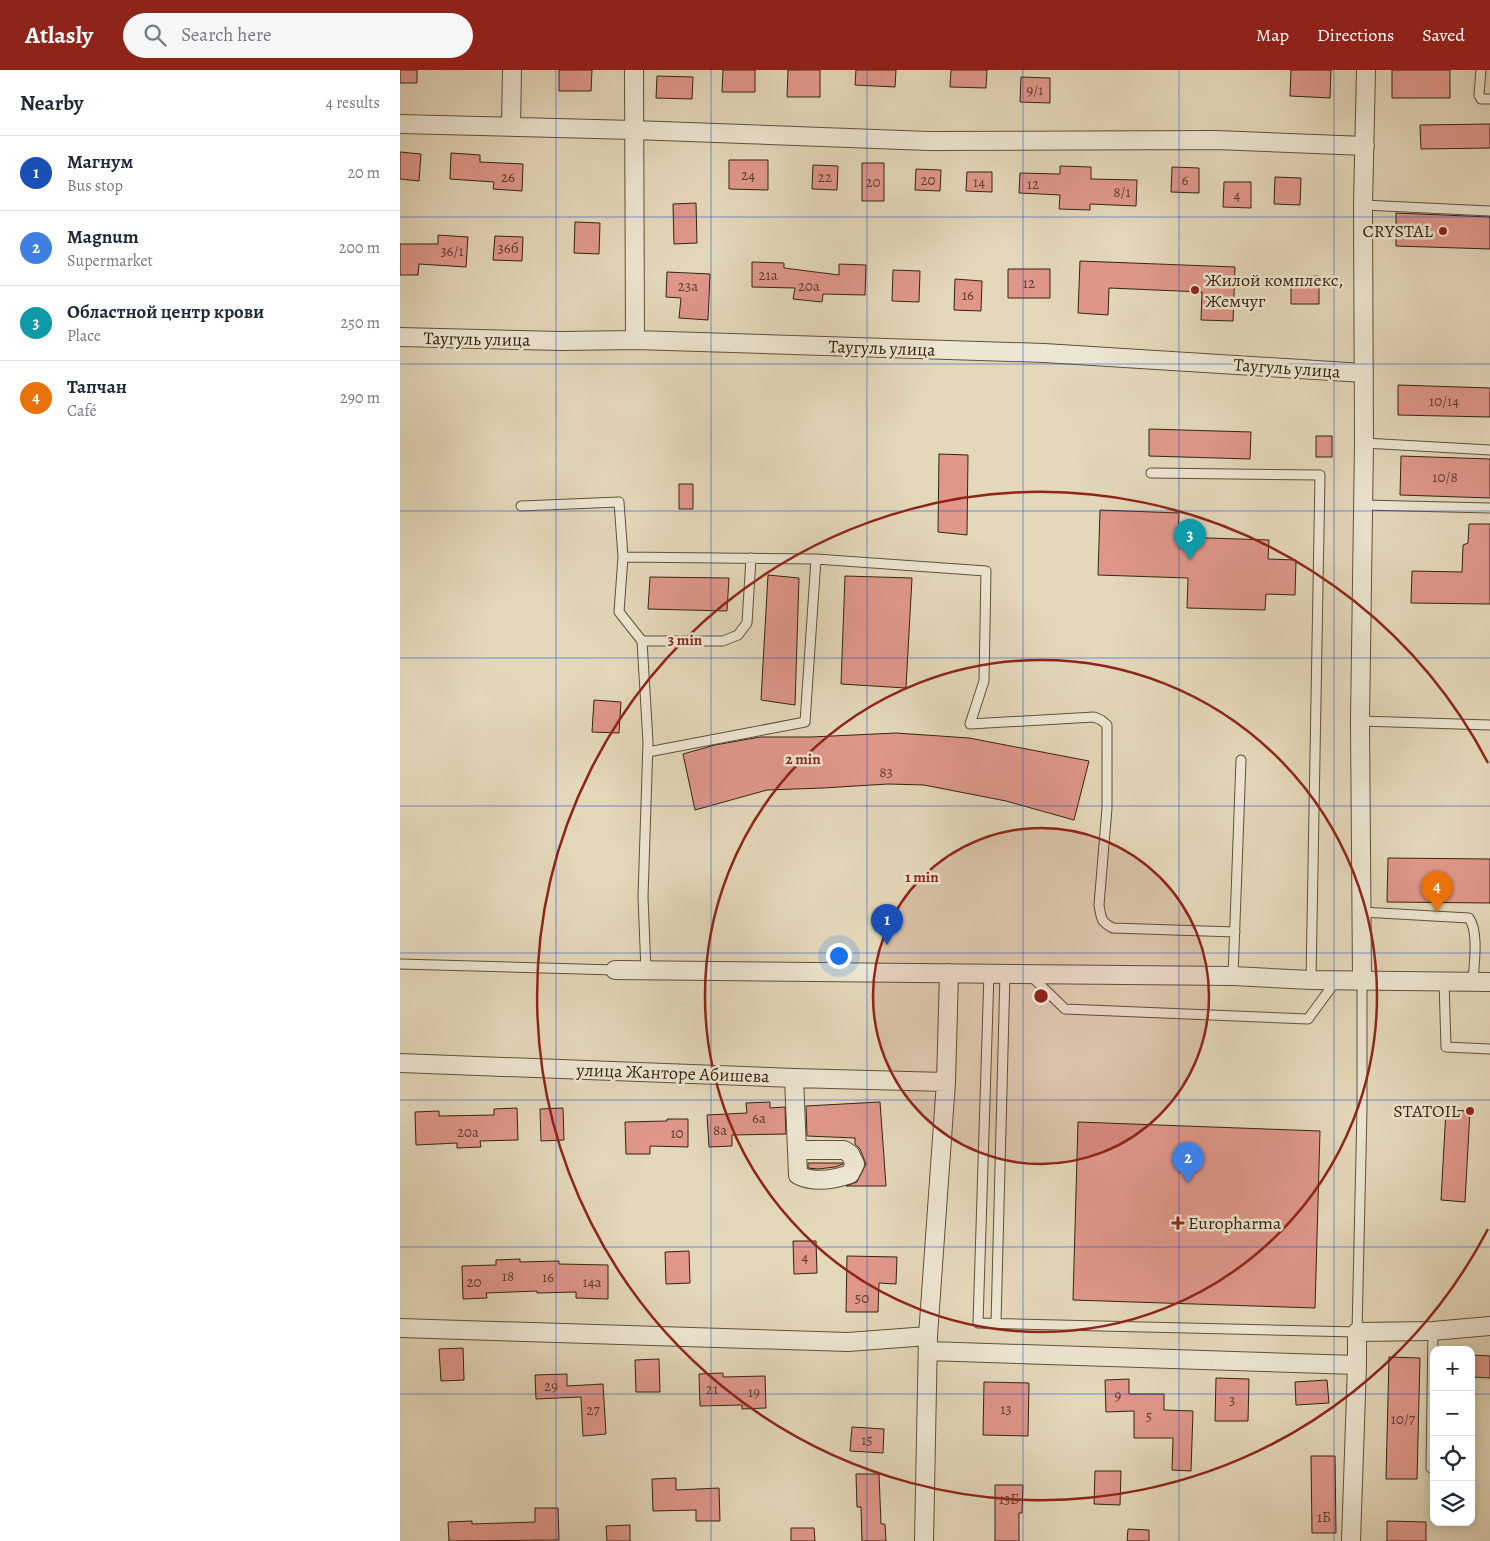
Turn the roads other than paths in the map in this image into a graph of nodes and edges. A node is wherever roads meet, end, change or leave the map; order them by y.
1 (512, 70) edge
2 (634, 70) edge
3 (1366, 70) edge
4 (1482, 70) edge
5 (1490, 99) edge
6 (400, 124) edge
7 (511, 126) junction
8 (634, 130) junction
9 (1365, 146) junction
10 (1363, 205) junction
11 (1490, 211) edge
12 (400, 337) edge
13 (635, 340) junction
14 (1364, 373) junction
15 (1364, 443) junction
16 (1490, 450) edge
17 (1151, 473) dead end
18 (1363, 505) junction
19 (521, 506) dead end
20 (1490, 508) edge
21 (622, 557) junction
22 (750, 558) junction
23 (816, 559) junction
24 (642, 641) junction
25 (1360, 721) junction
26 (1490, 726) edge
27 (648, 752) junction
28 (1241, 760) dead end
29 (1362, 912) junction
30 (1235, 932) junction
31 (400, 964) edge
32 (616, 970) joint
33 (646, 971) junction
34 (949, 972) junction
35 (997, 973) junction
36 (1028, 973) junction
37 (1233, 976) junction
38 (1338, 979) junction
39 (1311, 980) junction
40 (1362, 980) junction
41 (1444, 981) junction
42 (1482, 982) edge
43 (1490, 1049) edge
44 (400, 1063) edge
45 (794, 1078) junction
46 (946, 1082) junction
47 (797, 1150) dead end
48 (996, 1323) junction
49 (1490, 1326) edge
50 (400, 1328) edge
51 (1433, 1331) junction
52 (1357, 1332) junction
53 (928, 1344) junction
54 (1357, 1365) junction
55 (1431, 1436) edge
56 (924, 1541) edge
57 (1351, 1541) edge

1 - 7 street
2 - 8 street
3 - 9 street
4 - 5 lane
6 - 7 street
7 - 8 street
8 - 9 street
8 - 13 street
9 - 10 street
10 - 11 lane
10 - 14 street
12 - 13 street, Таугуль улица
13 - 14 street, Таугуль улица
14 - 15 street
15 - 16 lane
15 - 18 street
17 - 39 lane
18 - 20 lane
18 - 25 street
19 - 21 lane
21 - 22 lane
21 - 24 lane
22 - 23 lane
22 - 24 lane
23 - 27 lane
23 - 30 lane
24 - 27 lane
25 - 26 lane
25 - 29 street
27 - 33 lane
28 - 30 lane
29 - 40 street
29 - 42 lane
30 - 37 lane
31 - 32 lane
32 - 33 street
33 - 34 street
34 - 35 street
34 - 46 street
35 - 36 street
35 - 48 lane
35 - 48 lane
36 - 37 street
36 - 38 lane
37 - 39 street
38 - 39 street
38 - 40 street
40 - 41 street
40 - 52 lane
41 - 42 street
41 - 43 lane
44 - 45 street, улица Жанторе Абишева
45 - 46 street, улица Жанторе Абишева
45 - 47 street
46 - 53 street
48 - 52 lane
49 - 51 street
50 - 53 street
51 - 52 street
51 - 55 lane
52 - 54 street
53 - 54 street
53 - 56 street
54 - 57 street

